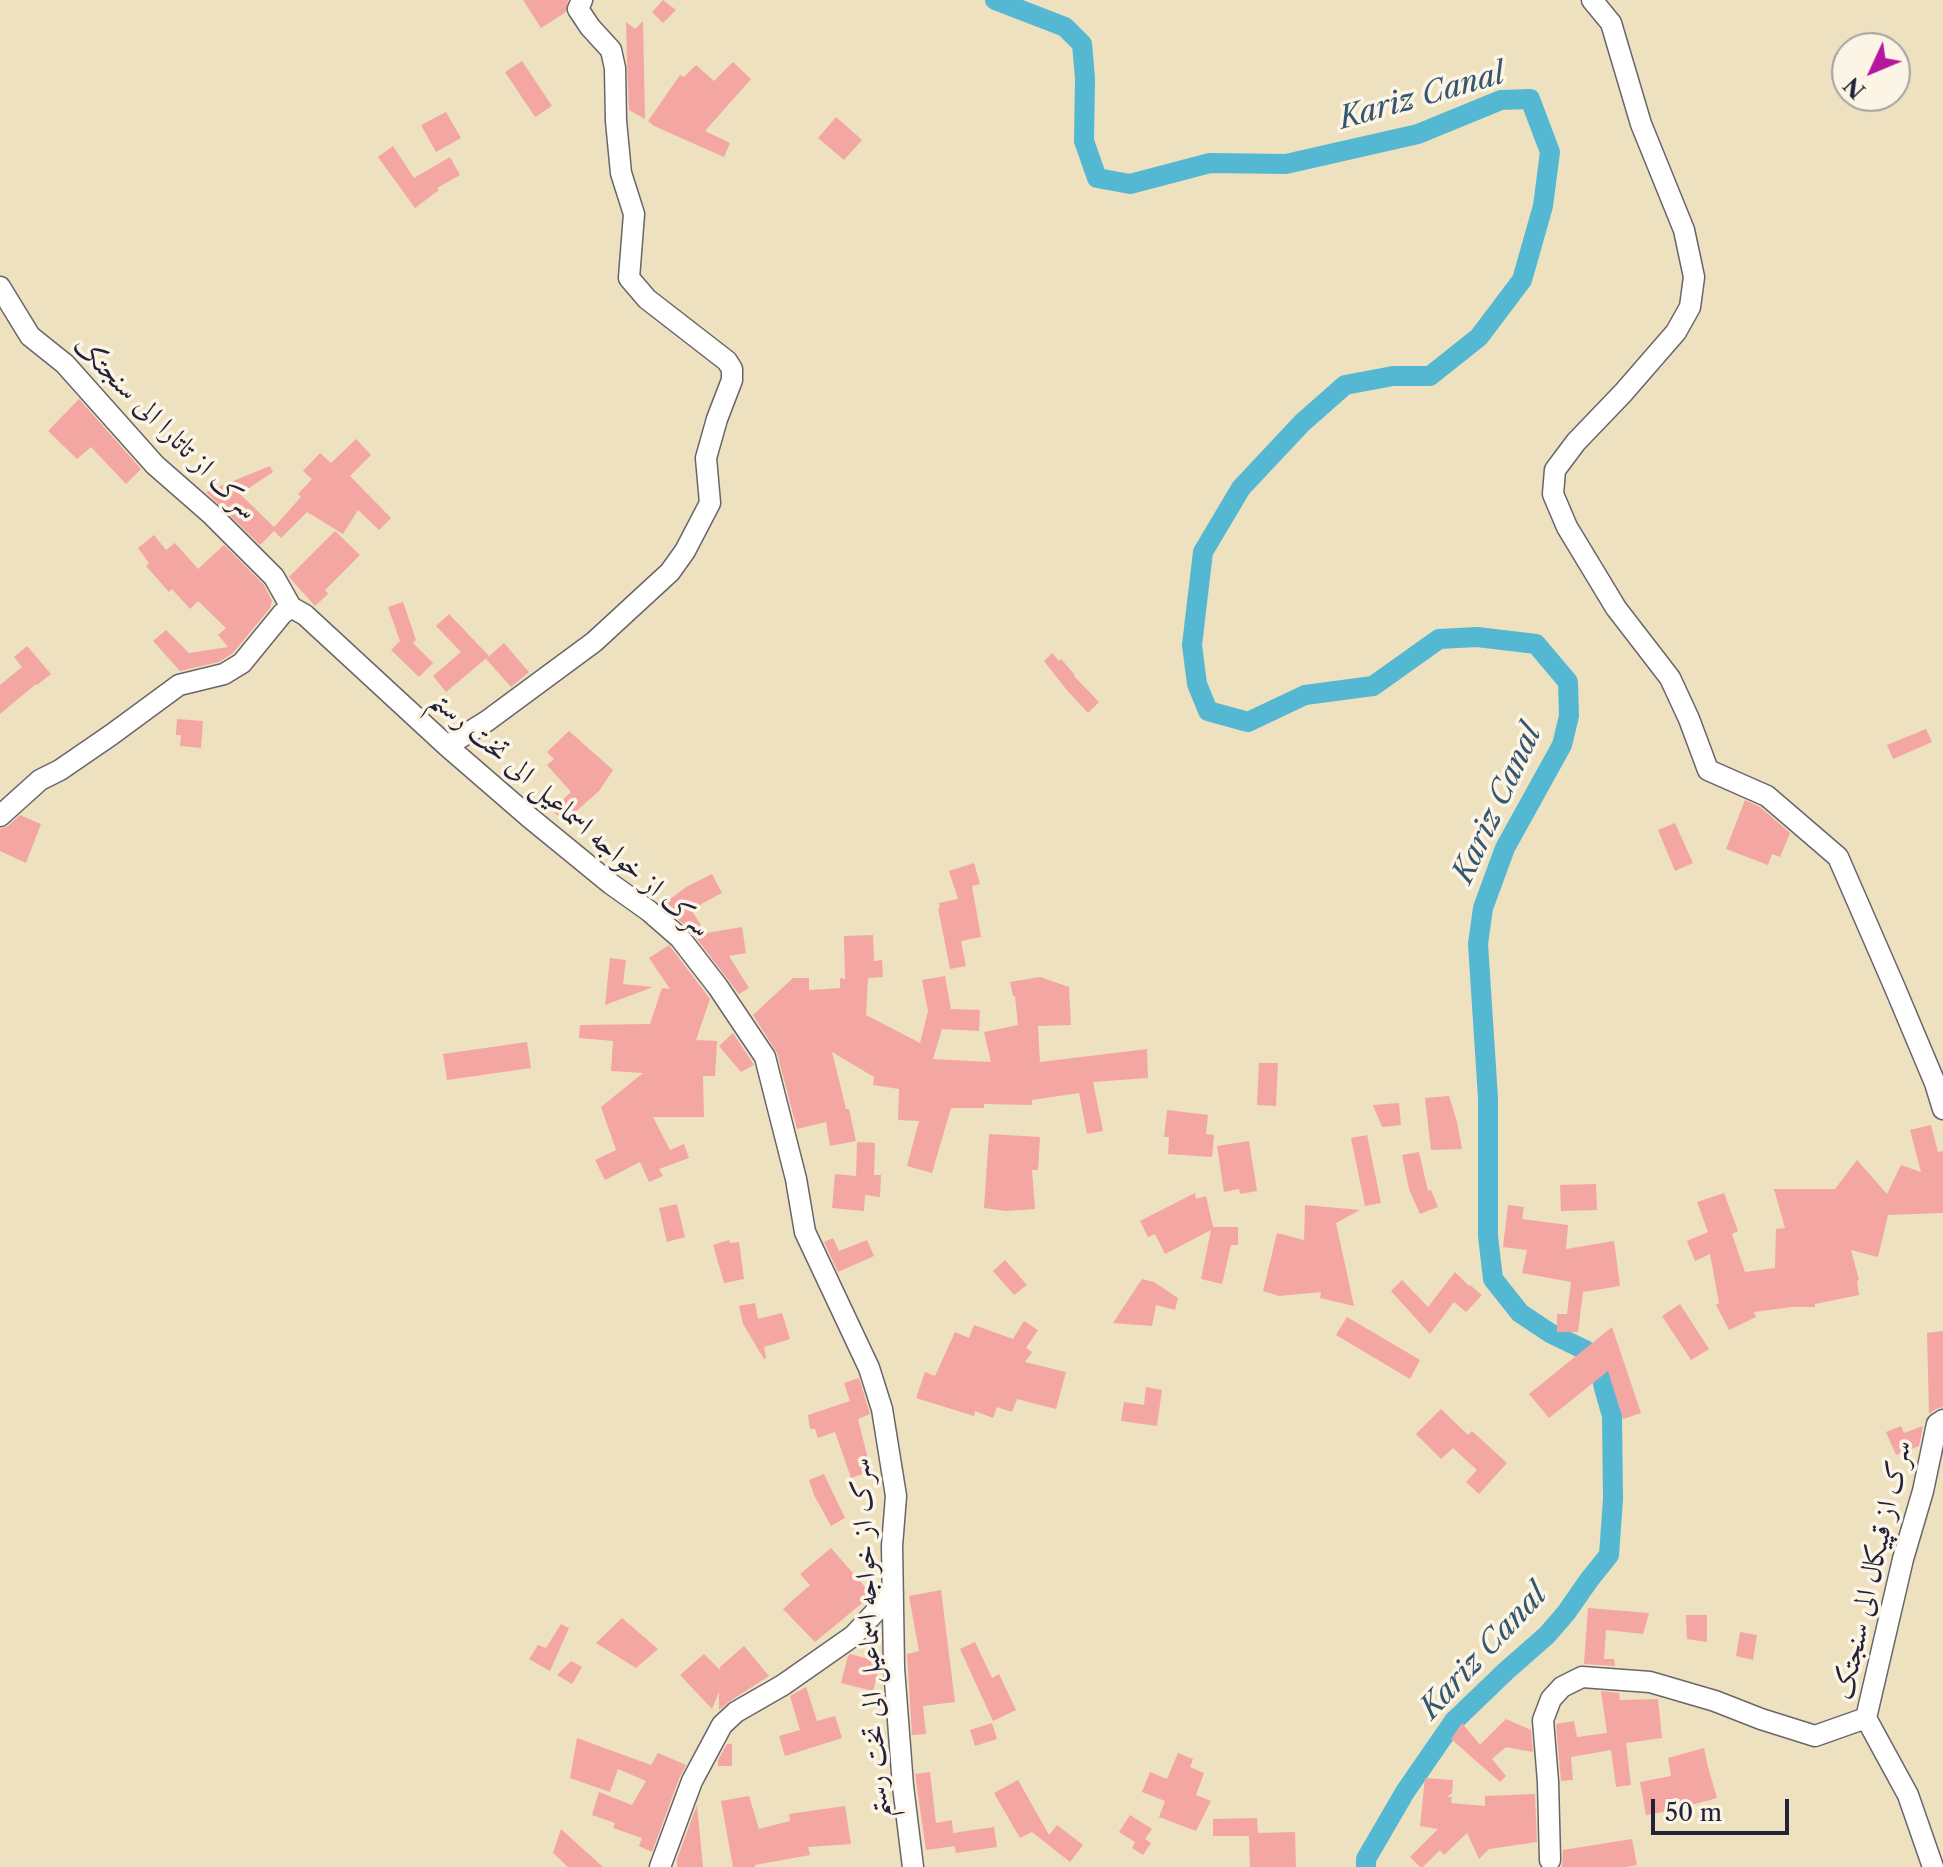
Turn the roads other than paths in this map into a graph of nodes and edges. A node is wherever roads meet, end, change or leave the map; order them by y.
1 (582, 0) edge
2 (1592, 0) edge
3 (0, 287) edge
4 (291, 607) junction
5 (447, 746) junction
6 (0, 816) edge
7 (1943, 1109) edge
8 (1943, 1420) edge
9 (893, 1593) junction
10 (1866, 1718) junction
11 (1550, 1860) dead end
12 (660, 1867) edge
13 (913, 1867) edge
14 (1933, 1867) edge

1 - 5 street
2 - 7 street
3 - 4 street, سرک از تاتارا الی سنجتک
4 - 5 street, سرک از خواجه اسماعیل الی تخت رستم
4 - 6 street
5 - 9 street, سرک از خواجه اسماعیل الی تخت رستم
8 - 10 street, سرک از قپیکال الی سنجتک
9 - 12 street
9 - 13 street, سرک از خواجه اسماعیل الی تخت رستم
10 - 11 street
10 - 14 street, سرک از قپیکال الی سنجتک

